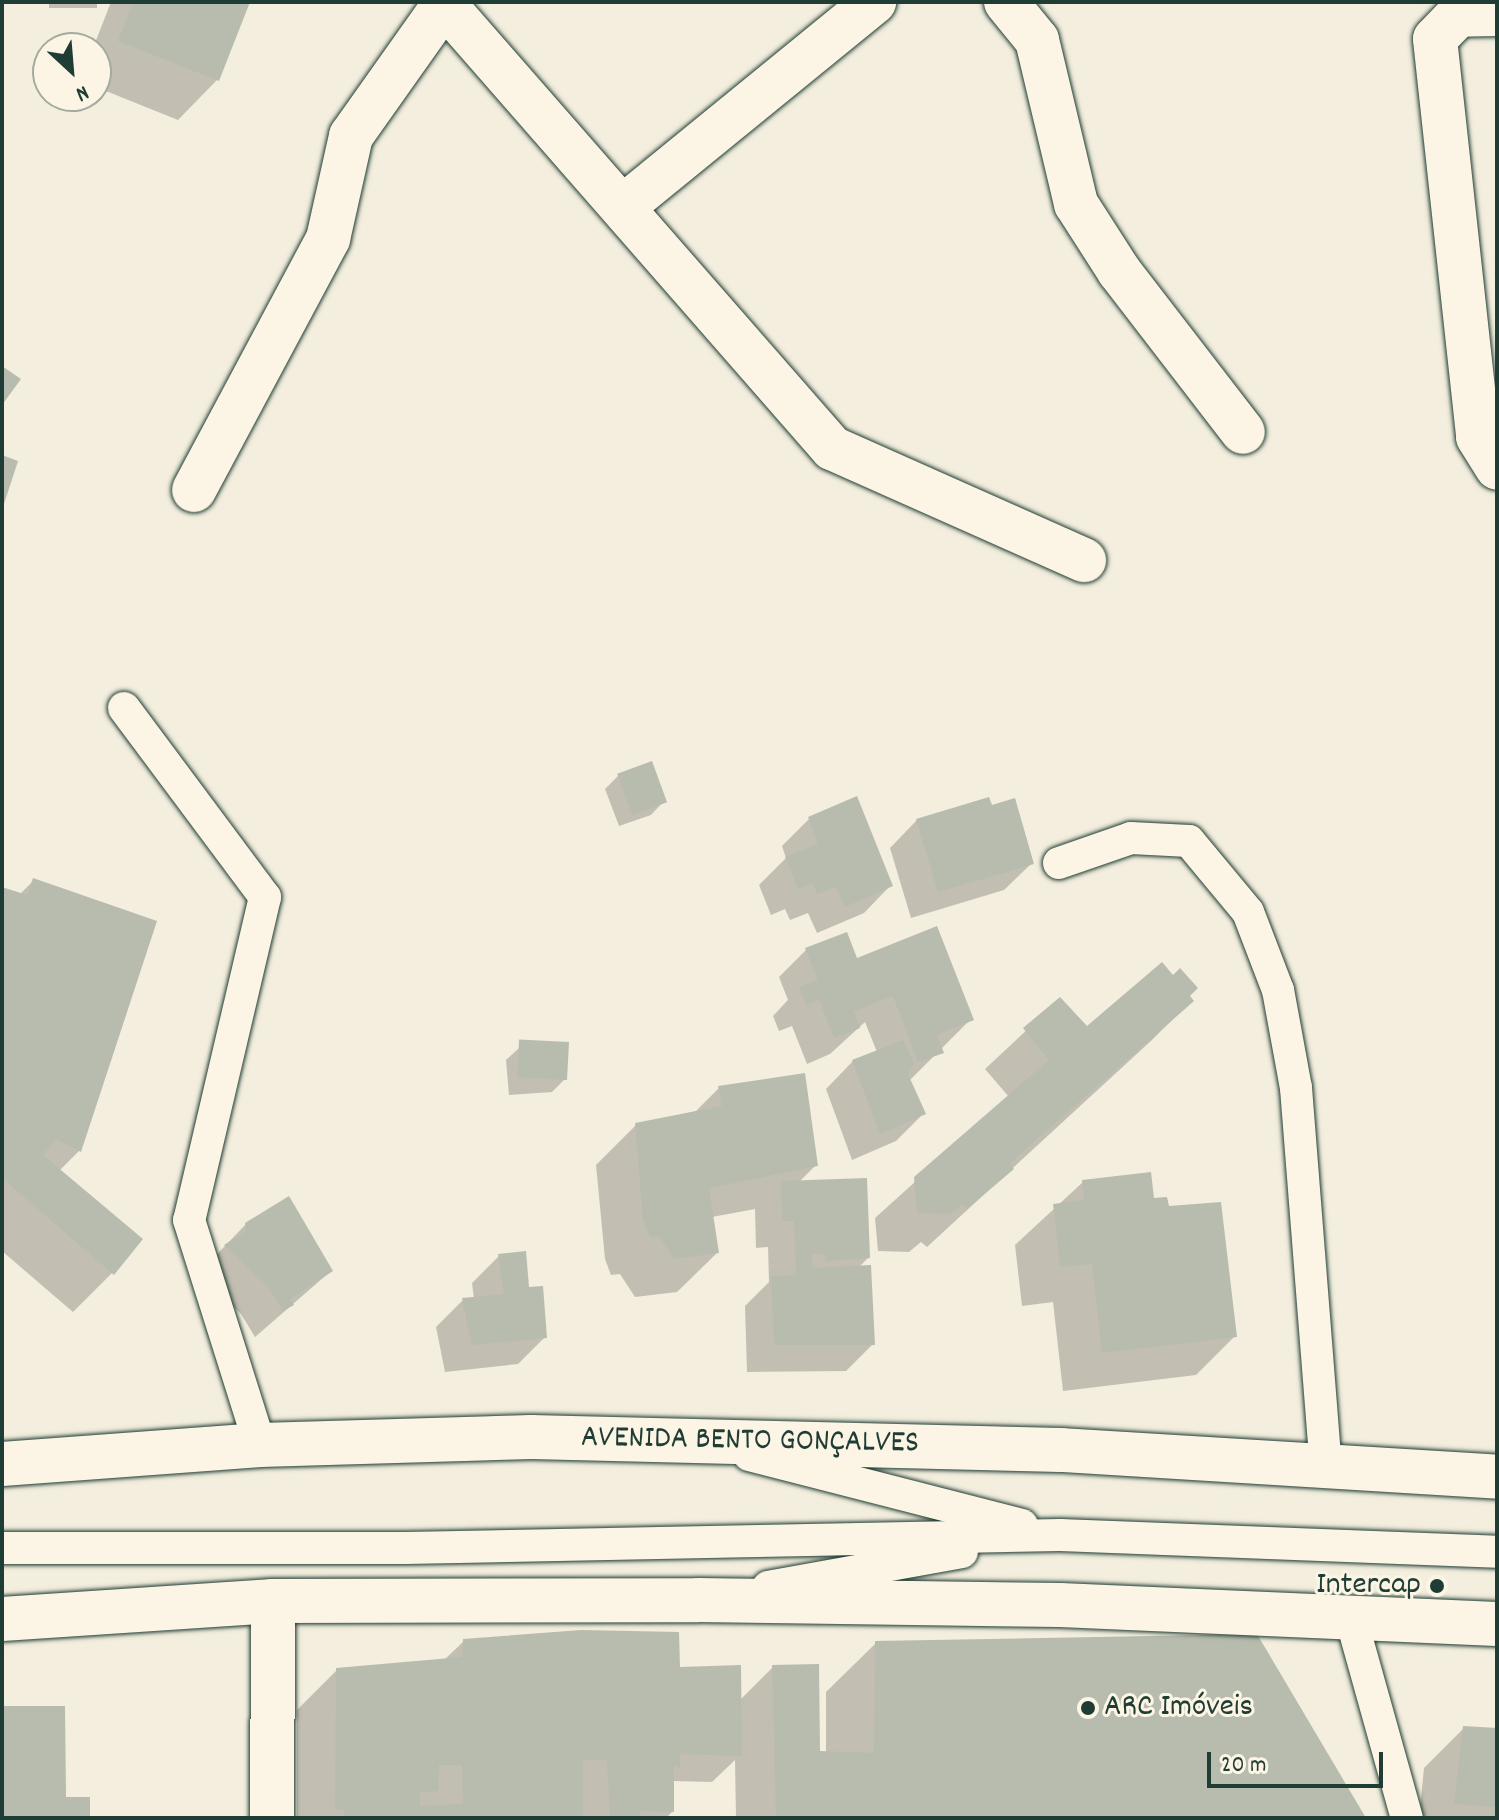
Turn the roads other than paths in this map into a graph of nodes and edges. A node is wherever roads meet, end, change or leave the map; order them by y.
1 (874, 2) edge
2 (1006, 2) edge
3 (445, 3) edge
4 (1497, 14) edge
5 (624, 206) junction
6 (1243, 432) dead end
7 (1497, 468) edge
8 (194, 490) dead end
9 (1084, 560) dead end
10 (124, 708) dead end
11 (1059, 863) dead end
12 (687, 1439) junction
13 (260, 1445) junction
14 (2, 1464) edge
15 (1326, 1466) junction
16 (1497, 1477) edge
17 (1060, 1535) junction
18 (2, 1548) edge
19 (1497, 1552) edge
20 (698, 1600) junction
21 (273, 1601) junction
22 (1351, 1618) junction
23 (2, 1619) edge
24 (1497, 1624) edge
25 (272, 1818) edge
26 (1407, 1818) edge

1 - 5 main road
2 - 6 main road
3 - 5 main road
3 - 8 main road
4 - 7 main road
5 - 9 main road
10 - 13 lane
11 - 15 lane
12 - 13 main road, AVENIDA BENTO GONÇALVES
12 - 15 main road, AVENIDA BENTO GONÇALVES
12 - 17 lane
13 - 14 main road, AVENIDA BENTO GONÇALVES
15 - 16 main road, AVENIDA BENTO GONÇALVES
17 - 18 lane
17 - 19 lane
17 - 20 lane
20 - 21 main road
20 - 22 main road
21 - 23 main road
21 - 25 main road
22 - 24 main road
22 - 26 lane

